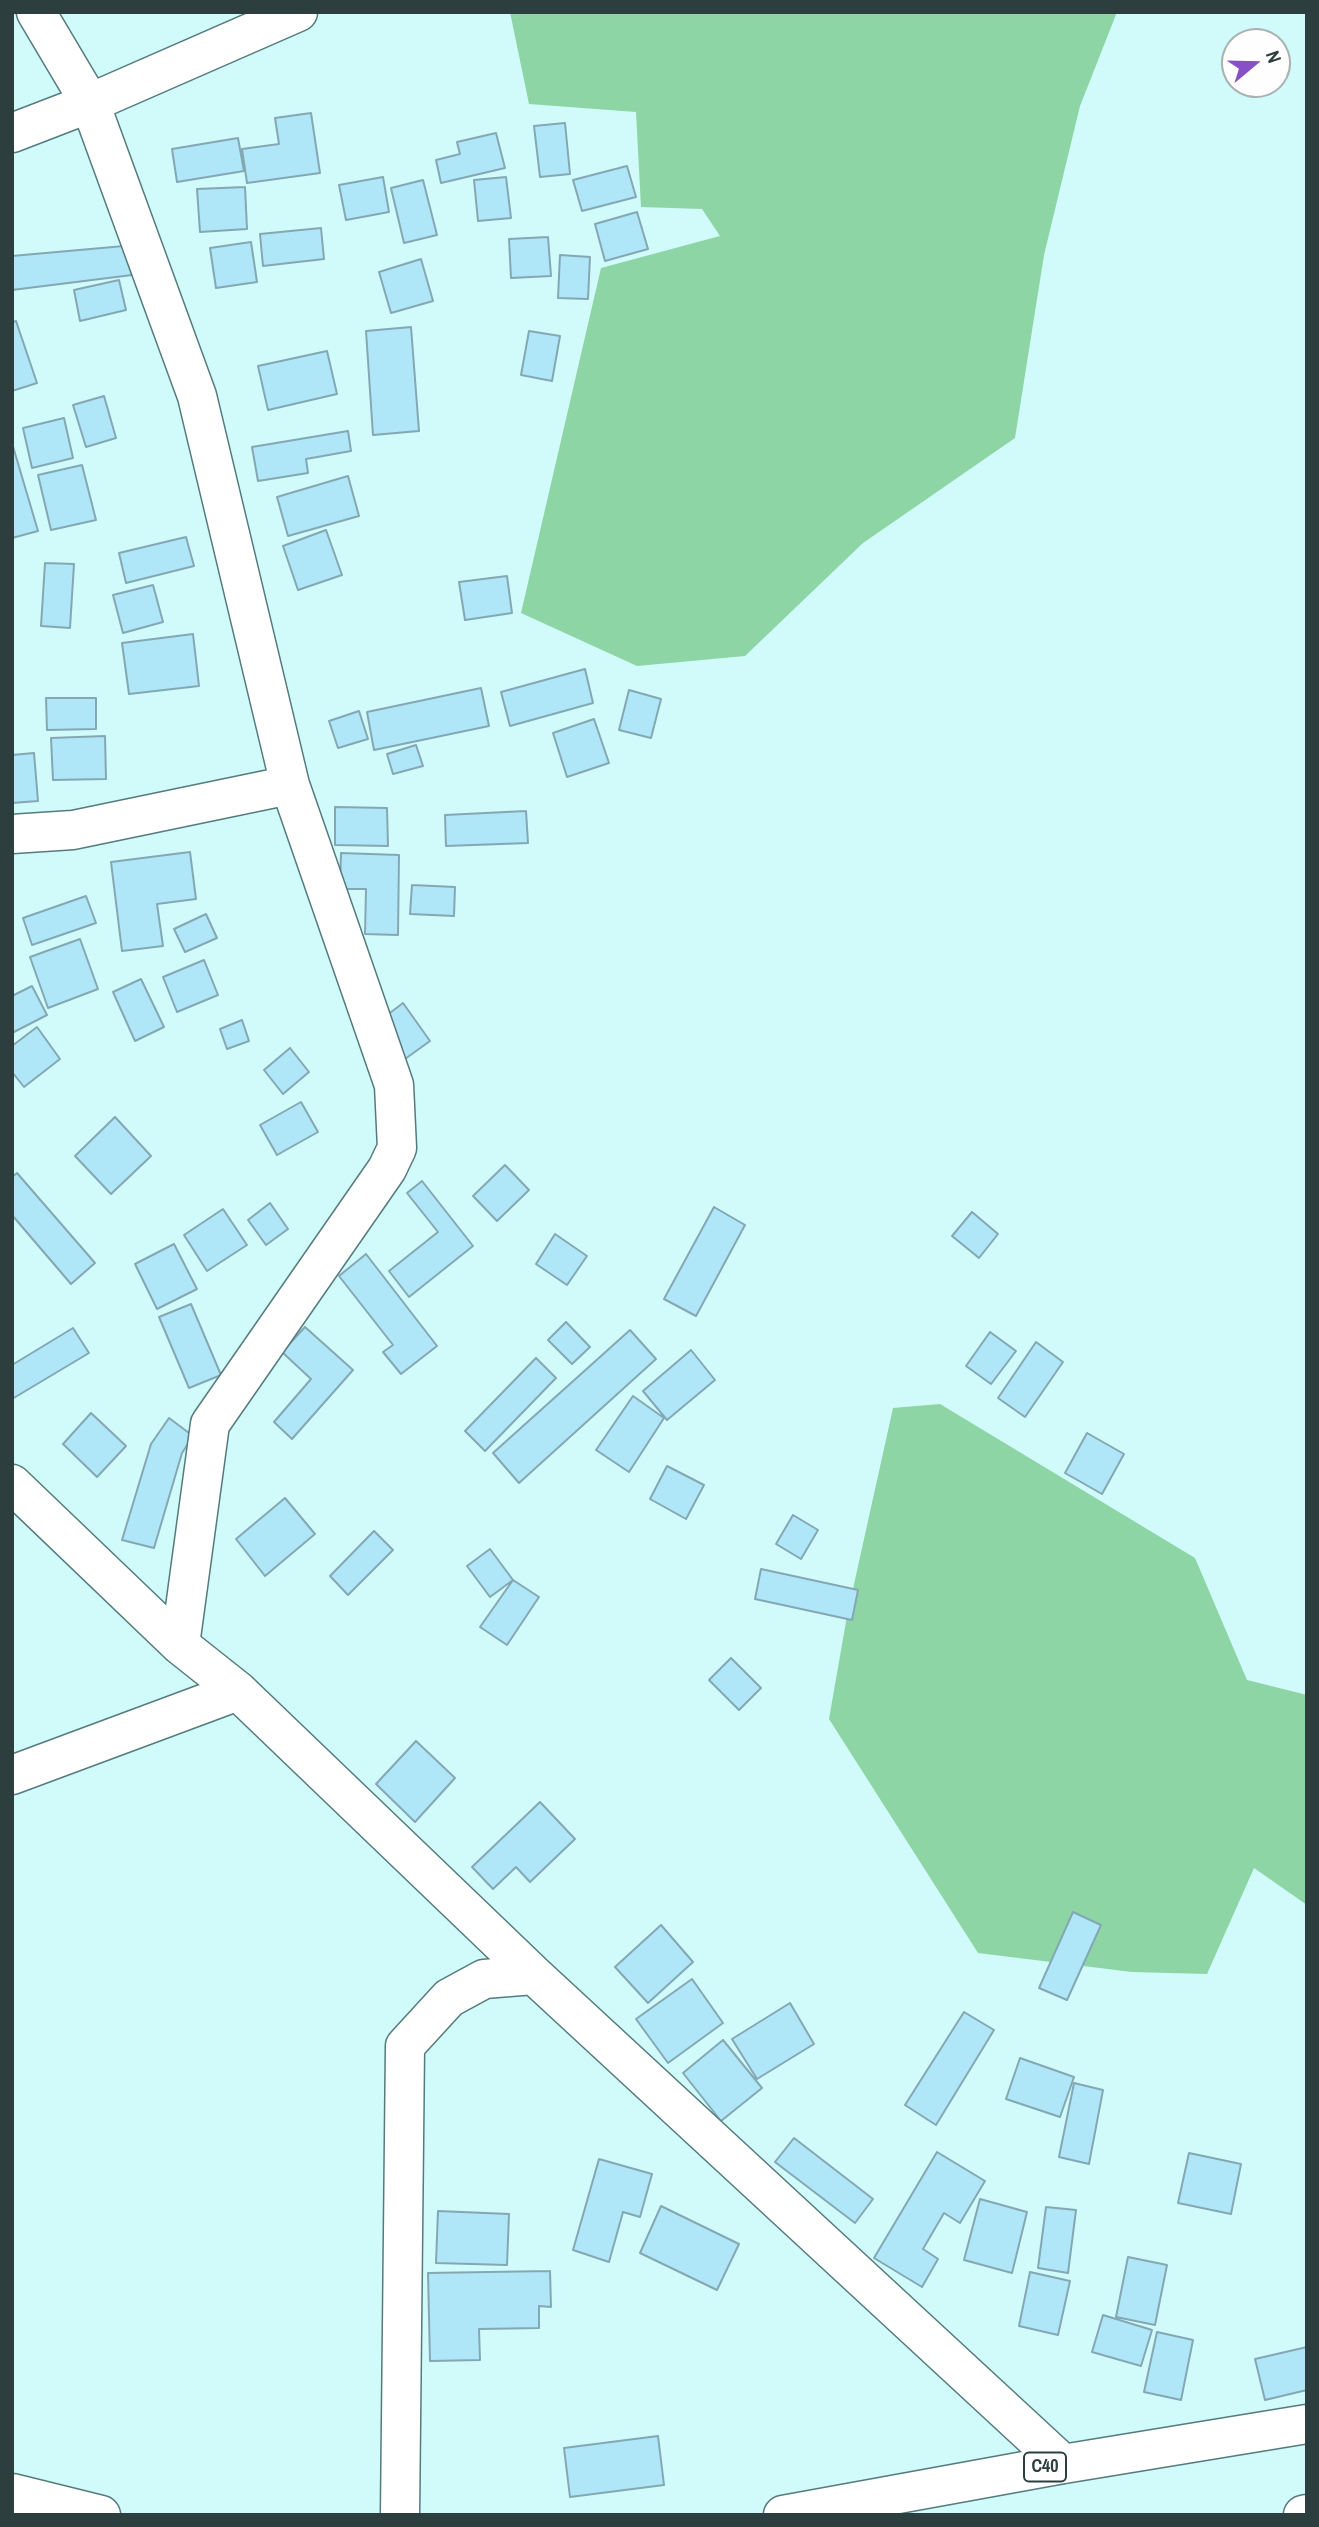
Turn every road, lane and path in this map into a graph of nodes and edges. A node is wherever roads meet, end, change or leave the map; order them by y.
1 (36, 12) edge
2 (298, 12) edge
3 (90, 103) junction
4 (12, 133) edge
5 (290, 785) junction
6 (12, 834) edge
7 (12, 1484) edge
8 (180, 1645) junction
9 (238, 1691) junction
10 (12, 1775) edge
11 (534, 1975) junction
12 (1307, 2424) edge
13 (1063, 2464) junction
14 (12, 2493) edge
15 (101, 2515) edge
16 (400, 2515) edge
17 (783, 2515) edge

1 - 3 main road
2 - 3 main road
3 - 4 main road
3 - 5 main road
5 - 6 main road
5 - 8 main road
7 - 8 main road
8 - 9 main road
9 - 10 main road
9 - 11 main road
11 - 13 main road
11 - 16 main road
12 - 13 main road, C40
13 - 17 main road, C40
14 - 15 main road

